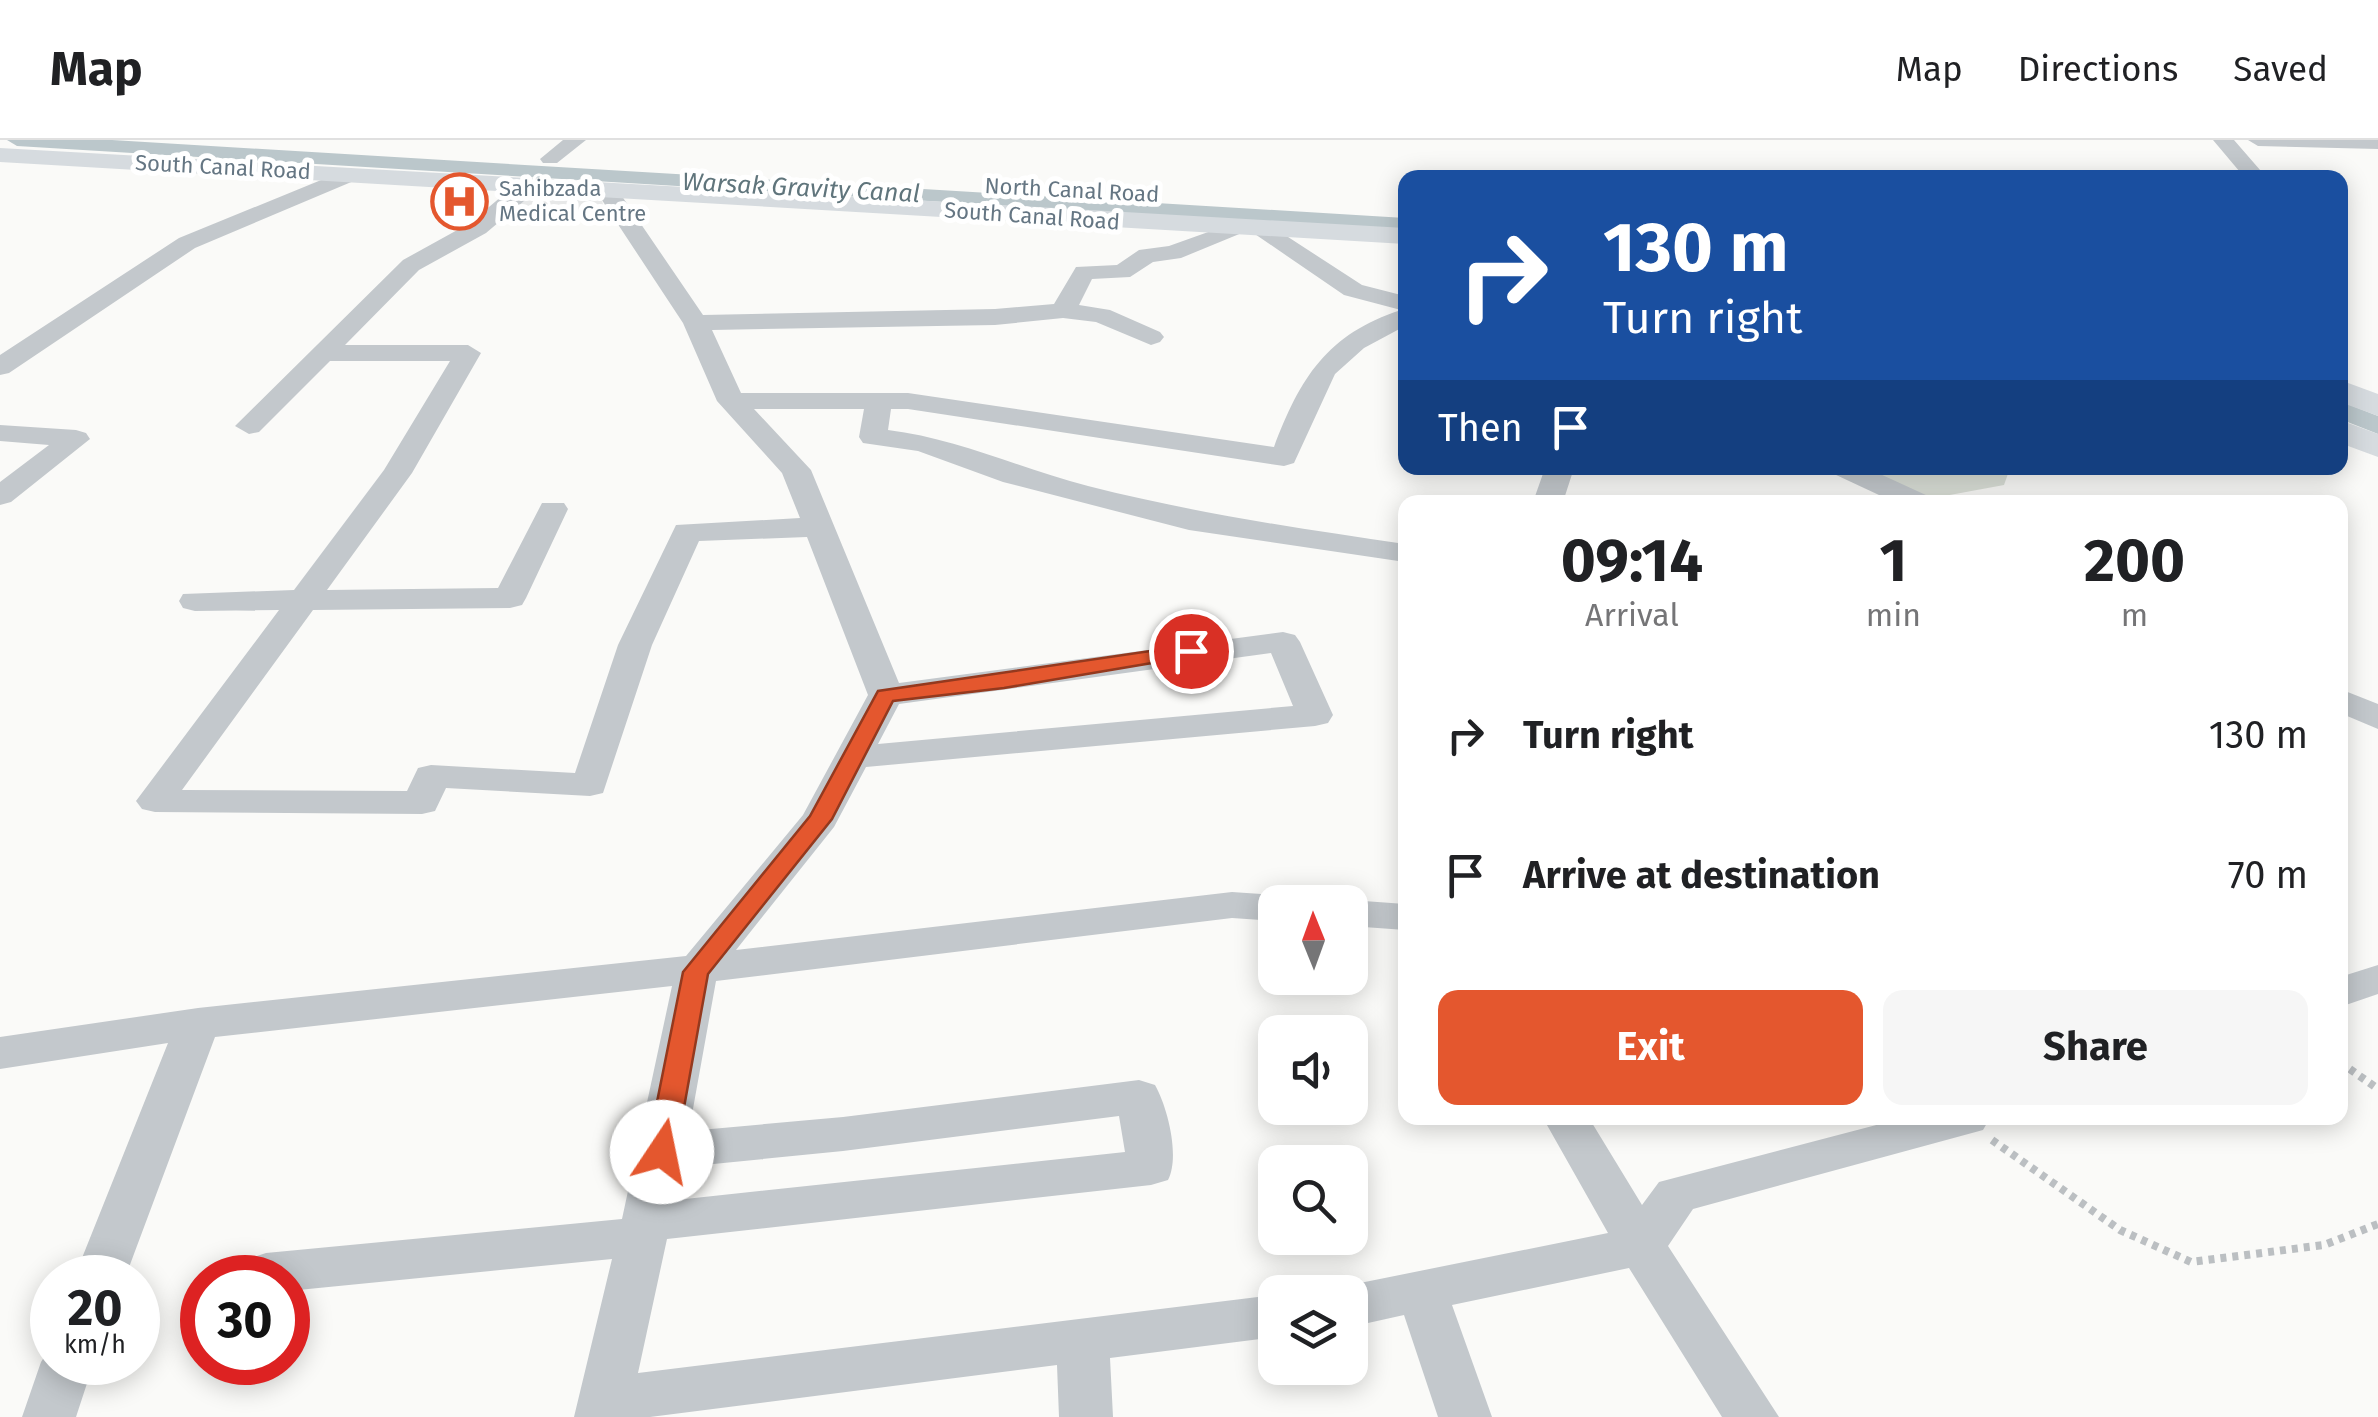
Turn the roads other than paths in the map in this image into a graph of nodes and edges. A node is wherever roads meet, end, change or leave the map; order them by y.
1 (576, 140) edge
2 (2223, 140) edge
3 (2258, 140) edge
4 (2378, 143) edge
5 (397, 152) dead end
6 (0, 155) edge
7 (351, 165) junction
8 (537, 167) junction
9 (2250, 170) edge
10 (606, 174) junction
11 (1250, 228) junction
12 (1398, 236) edge
13 (1398, 302) edge
14 (1063, 311) junction
15 (1398, 320) edge
16 (696, 322) junction
17 (1151, 336) dead end
18 (323, 353) junction
19 (0, 367) edge
20 (2348, 393) edge
21 (731, 401) junction
22 (879, 402) junction
23 (2378, 406) edge
24 (249, 426) dead end
25 (0, 433) edge
26 (2348, 434) edge
27 (2378, 447) edge
28 (1859, 475) edge
29 (1902, 495) edge
30 (0, 496) edge
31 (553, 509) dead end
32 (819, 527) junction
33 (1398, 552) edge
34 (196, 600) dead end
35 (302, 601) junction
36 (886, 696) junction
37 (2348, 704) edge
38 (2378, 718) edge
39 (853, 757) junction
40 (1258, 907) edge
41 (1368, 915) edge
42 (1398, 917) edge
43 (696, 972) junction
44 (2378, 979) edge
45 (2348, 989) edge
46 (198, 1024) junction
47 (0, 1053) edge
48 (1570, 1125) edge
49 (1939, 1125) edge
50 (662, 1152) junction
51 (644, 1229) junction
52 (1640, 1246) junction
53 (108, 1255) edge
54 (310, 1267) edge
55 (1422, 1292) junction
56 (1368, 1302) edge
57 (1258, 1318) edge
58 (1084, 1340) junction
59 (60, 1385) edge
60 (602, 1408) edge
61 (49, 1417) edge
62 (1086, 1417) edge
63 (1466, 1417) edge
64 (1752, 1417) edge

1 - 8 street
2 - 9 street
3 - 4 street
5 - 7 main road
6 - 7 main road, South Canal Road
7 - 8 main road, South Canal Road
7 - 19 street
8 - 10 main road, South Canal Road
8 - 18 street
10 - 11 main road, South Canal Road
10 - 16 street
11 - 12 main road, South Canal Road
11 - 13 street
11 - 14 street
14 - 16 street
14 - 17 street
15 - 22 street
16 - 21 street
18 - 24 street
18 - 35 street
20 - 23 main road
21 - 22 street
21 - 32 street
22 - 33 street
25 - 30 street
26 - 27 main road
28 - 29 street
31 - 35 street
32 - 35 street
32 - 36 street
34 - 35 street
36 - 39 street
36 - 39 street
37 - 38 street
39 - 43 street
40 - 43 street
41 - 42 street
43 - 46 street
43 - 50 street
44 - 45 street
46 - 47 street
46 - 53 street
48 - 52 street
49 - 52 street
50 - 51 street
50 - 51 street
51 - 54 street
51 - 60 street
52 - 55 street
52 - 64 street
55 - 56 street
55 - 63 street
57 - 58 street
58 - 60 street
58 - 62 street
59 - 61 street

